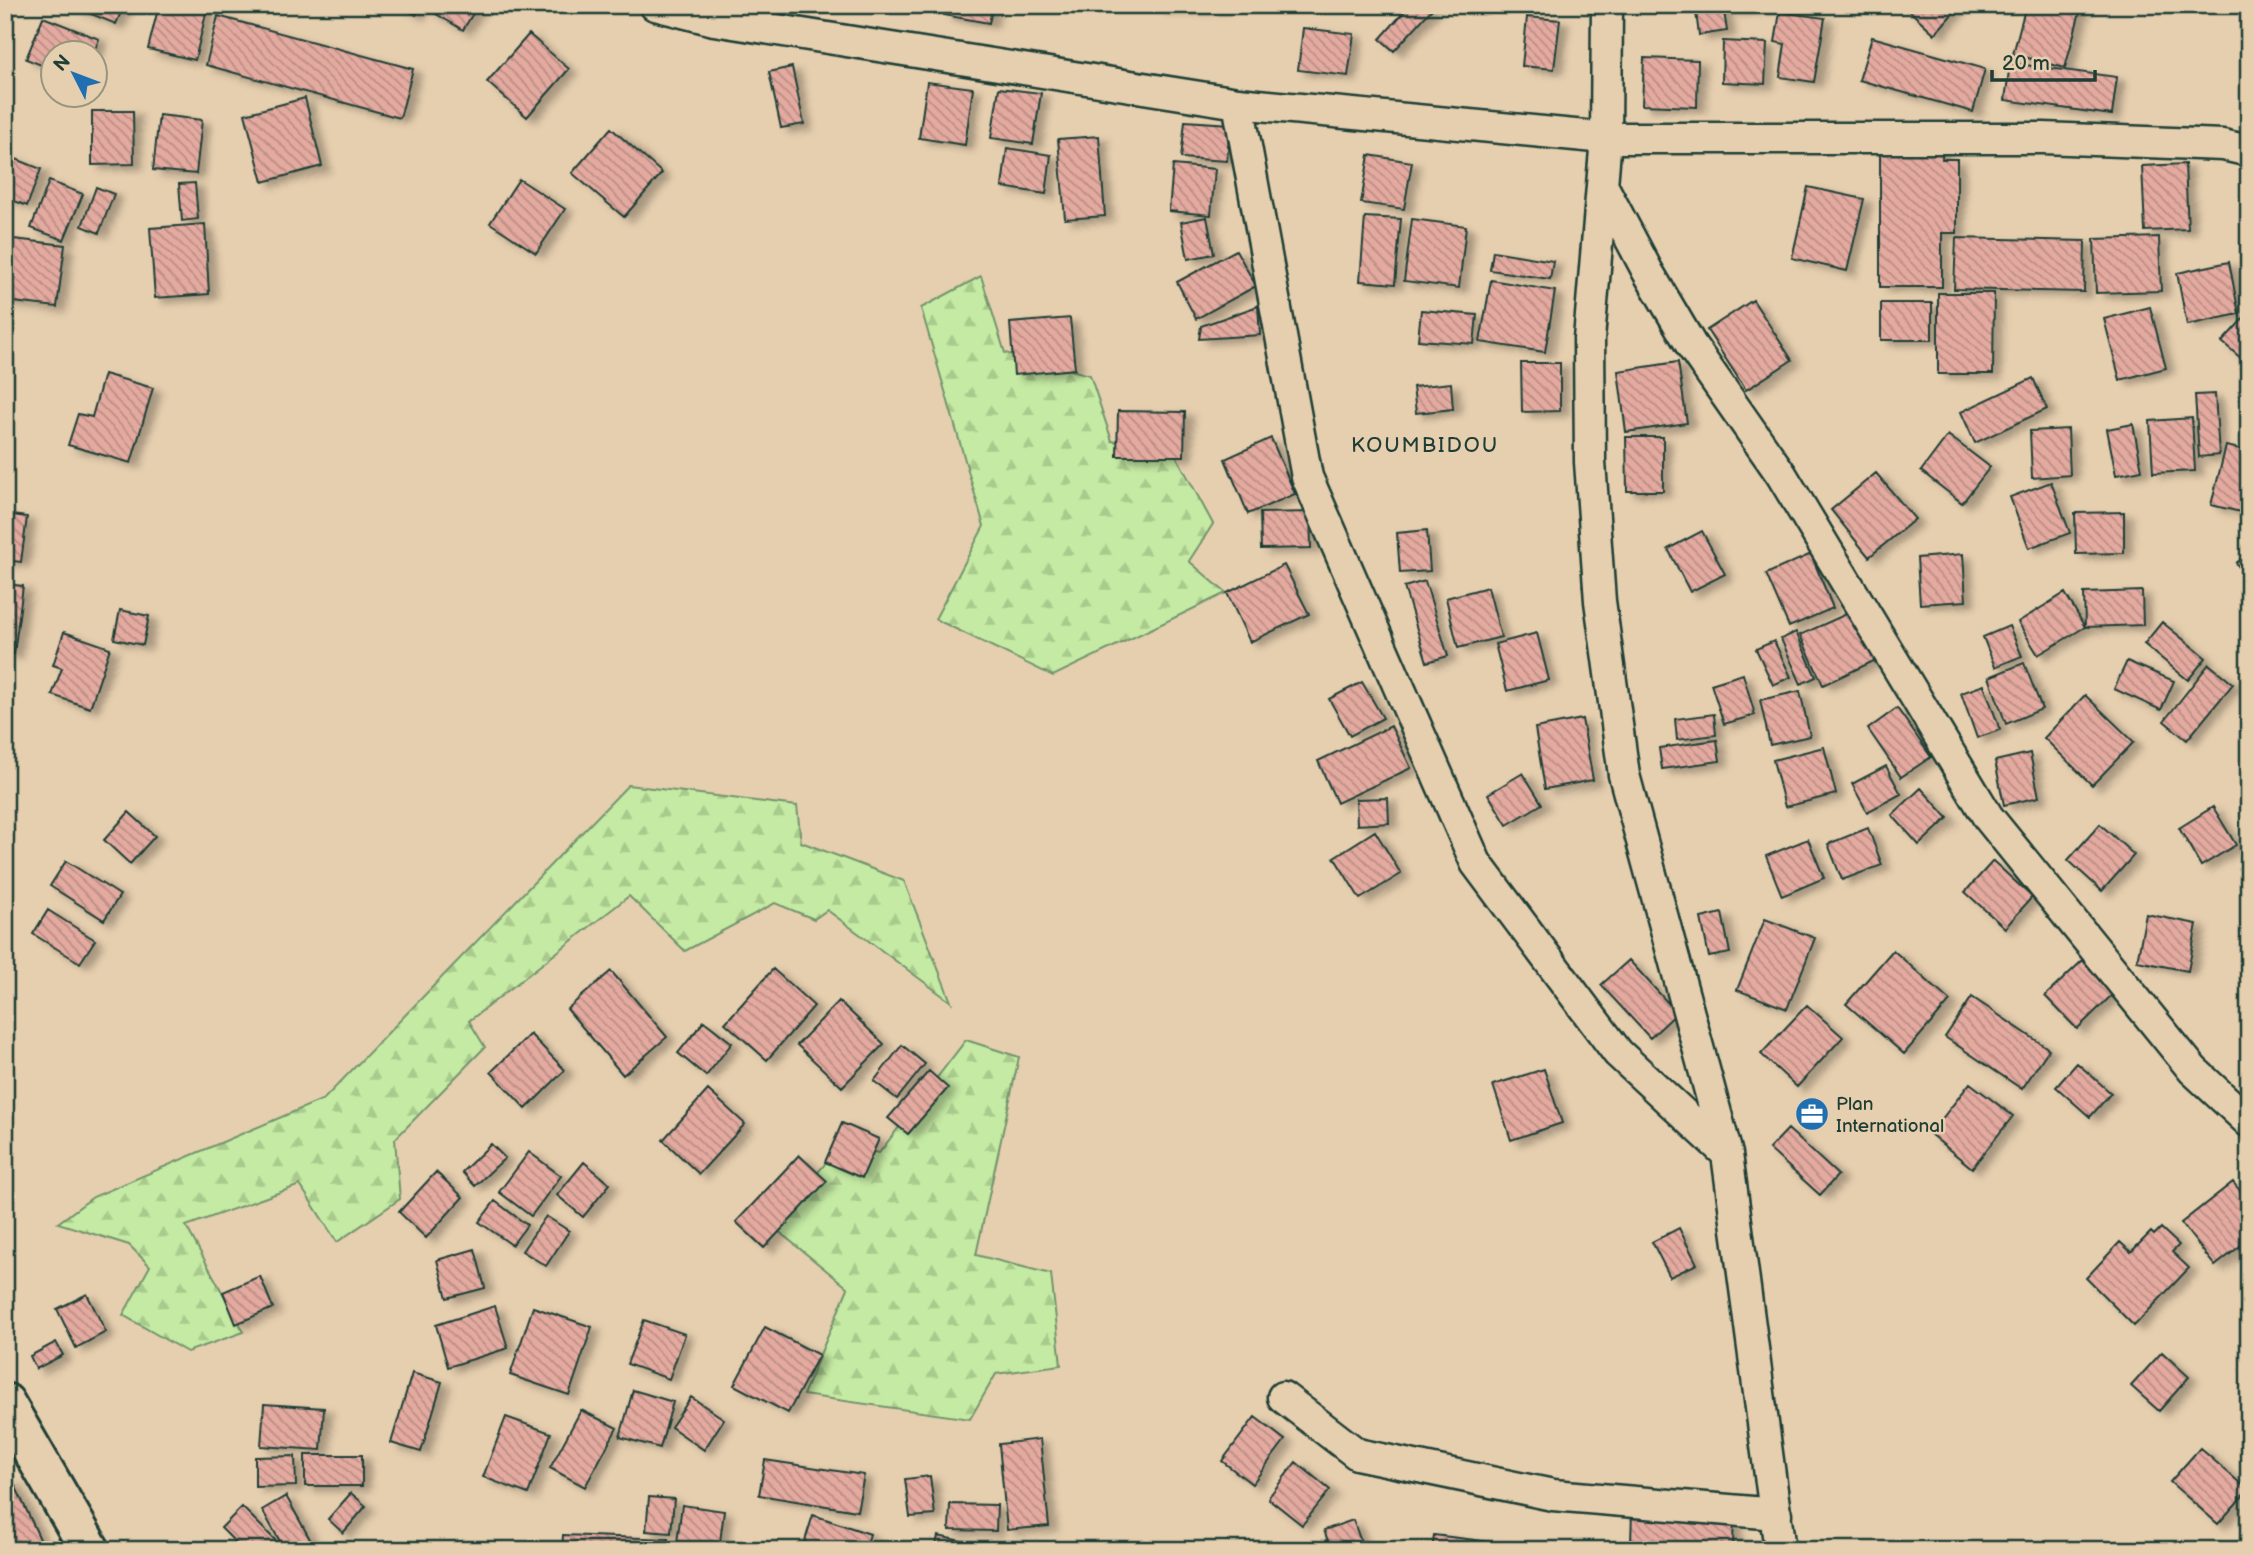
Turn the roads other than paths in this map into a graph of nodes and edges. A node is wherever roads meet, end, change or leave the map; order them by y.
1 (655, 5) edge
2 (1607, 5) edge
3 (1238, 103) junction
4 (1606, 138) junction
5 (2249, 150) edge
6 (1603, 187) junction
7 (2249, 1122) edge
8 (1727, 1154) junction
9 (1283, 1397) dead end
10 (5, 1404) edge
11 (1776, 1514) junction
12 (90, 1550) edge
13 (1780, 1550) edge

1 - 3 street
2 - 4 street
3 - 4 street
3 - 8 street
4 - 5 street
4 - 6 street
6 - 7 street
6 - 8 street
8 - 11 street
9 - 11 street
10 - 12 main road
11 - 13 street

